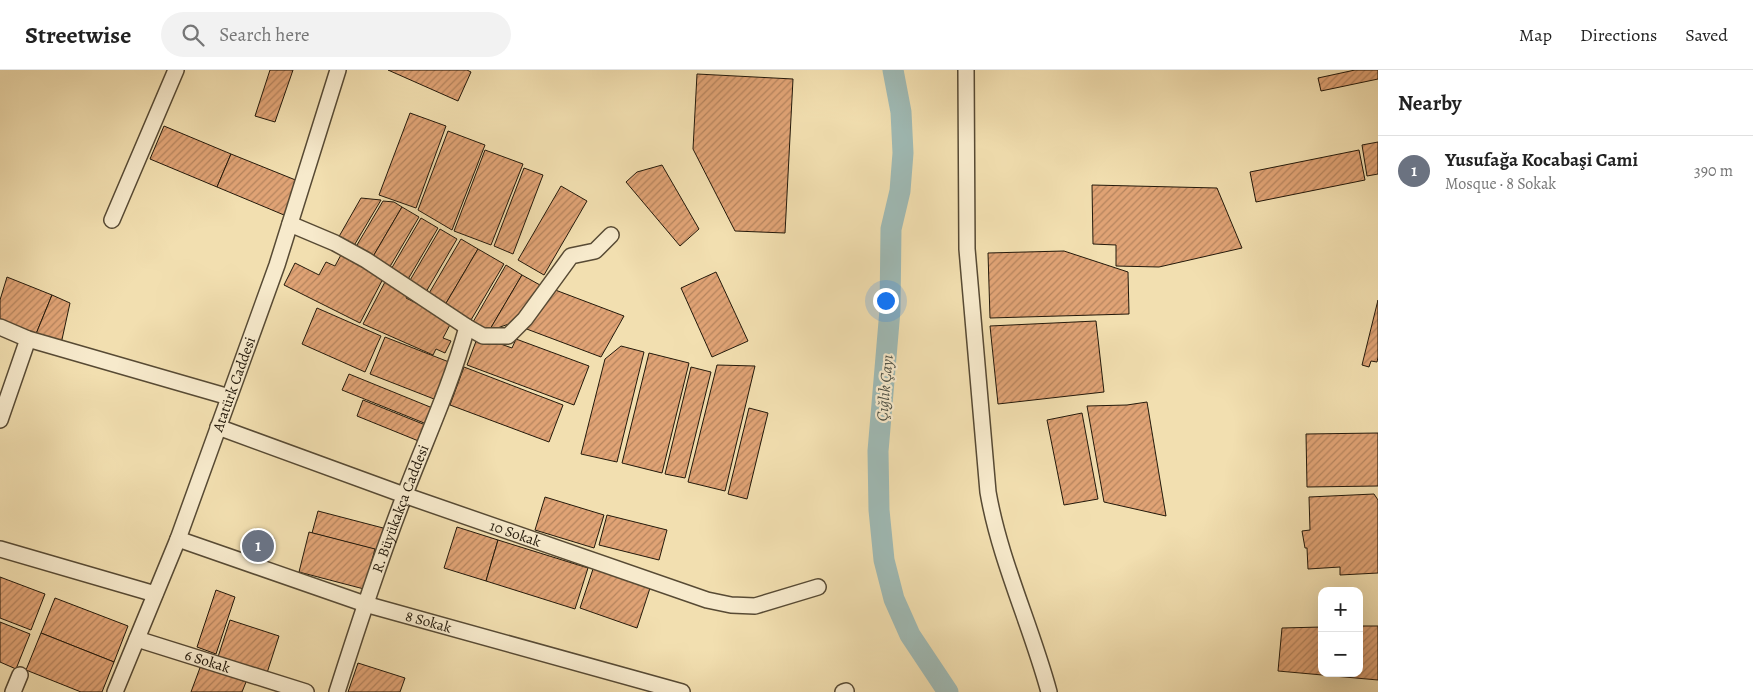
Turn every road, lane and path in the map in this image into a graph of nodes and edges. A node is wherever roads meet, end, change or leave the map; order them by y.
1 (176, 70) edge
2 (338, 70) edge
3 (966, 70) edge
4 (112, 220) dead end
5 (290, 224) junction
6 (611, 235) dead end
7 (0, 327) edge
8 (467, 327) junction
9 (28, 339) junction
10 (229, 397) junction
11 (0, 420) edge
12 (218, 427) junction
13 (404, 495) junction
14 (178, 539) junction
15 (0, 549) edge
16 (818, 587) dead end
17 (155, 594) junction
18 (365, 604) junction
19 (136, 639) junction
20 (20, 675) dead end
21 (13, 692) edge
22 (115, 692) edge
23 (306, 692) edge
24 (337, 692) edge
25 (682, 692) edge
26 (1049, 692) edge

1 - 4 street
2 - 5 street, Atatürk Caddesi
3 - 26 street
5 - 8 street
5 - 10 street, Atatürk Caddesi
6 - 8 street
7 - 9 street
8 - 13 street, R. Büyükakça Caddesi
9 - 10 street
9 - 11 street
10 - 12 street, Atatürk Caddesi
12 - 13 street, 10 Sokak
12 - 14 street, Atatürk Caddesi
13 - 16 street, 10 Sokak
13 - 18 street, R. Büyükakça Caddesi
14 - 17 street, Atatürk Caddesi
14 - 18 street, 8 Sokak
15 - 17 street
17 - 19 street, Atatürk Caddesi
18 - 24 street, R. Büyükakça Caddesi
18 - 25 street, 8 Sokak
19 - 22 street, Atatürk Caddesi
19 - 23 street, 6 Sokak
20 - 21 street

